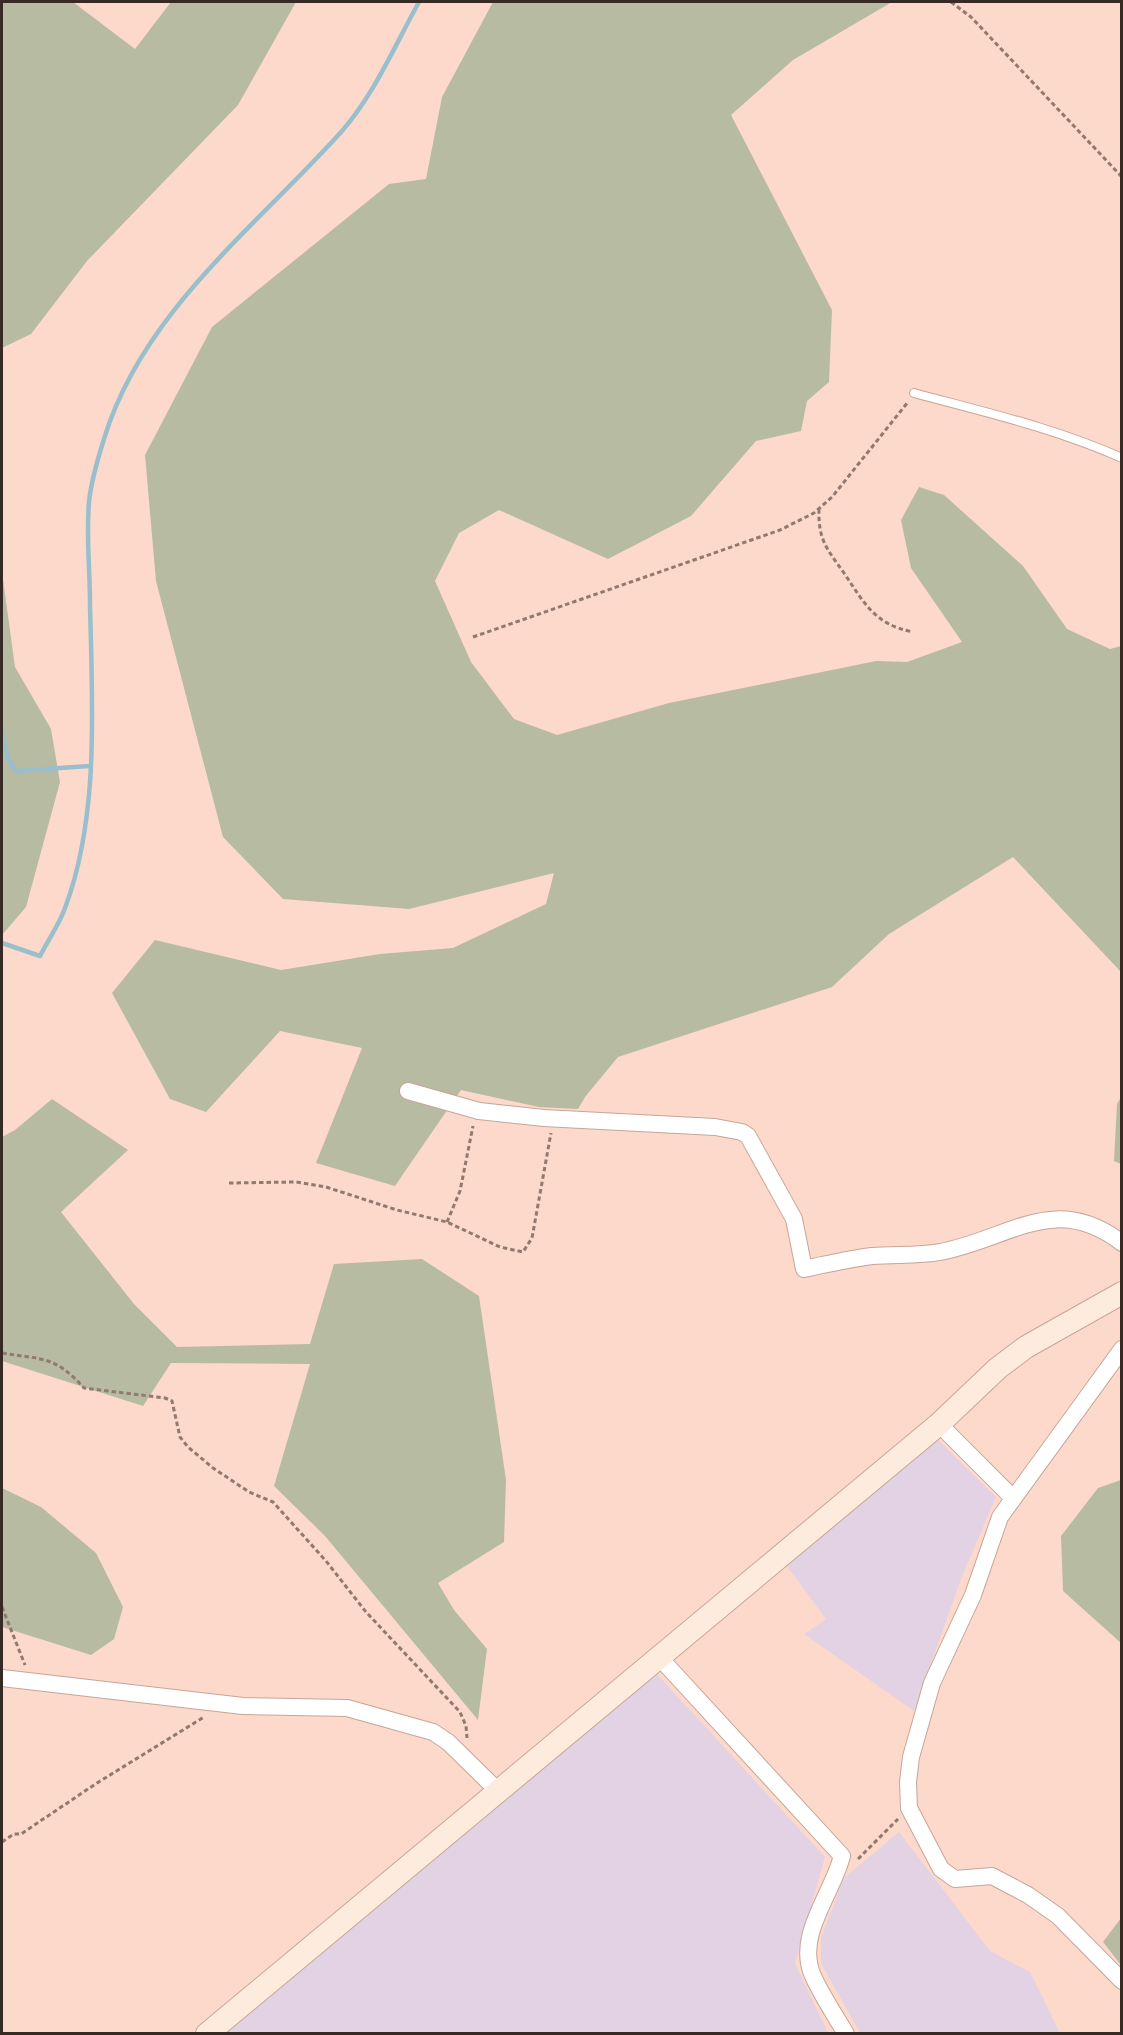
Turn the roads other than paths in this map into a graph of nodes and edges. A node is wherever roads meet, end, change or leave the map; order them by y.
1 (914, 393) road end
2 (1122, 458) edge
3 (408, 1091) dead end
4 (1122, 1244) edge
5 (1122, 1293) edge
6 (1122, 1349) edge
7 (939, 1424) junction
8 (1013, 1498) junction
9 (660, 1658) junction
10 (2, 1678) edge
11 (498, 1791) junction
12 (1122, 1981) edge
13 (207, 2034) edge
14 (846, 2034) edge

1 - 2 lane
3 - 4 street
5 - 7 street
6 - 8 street
7 - 8 street
7 - 9 street
8 - 12 street
9 - 11 street
9 - 14 street
10 - 11 street
11 - 13 street

